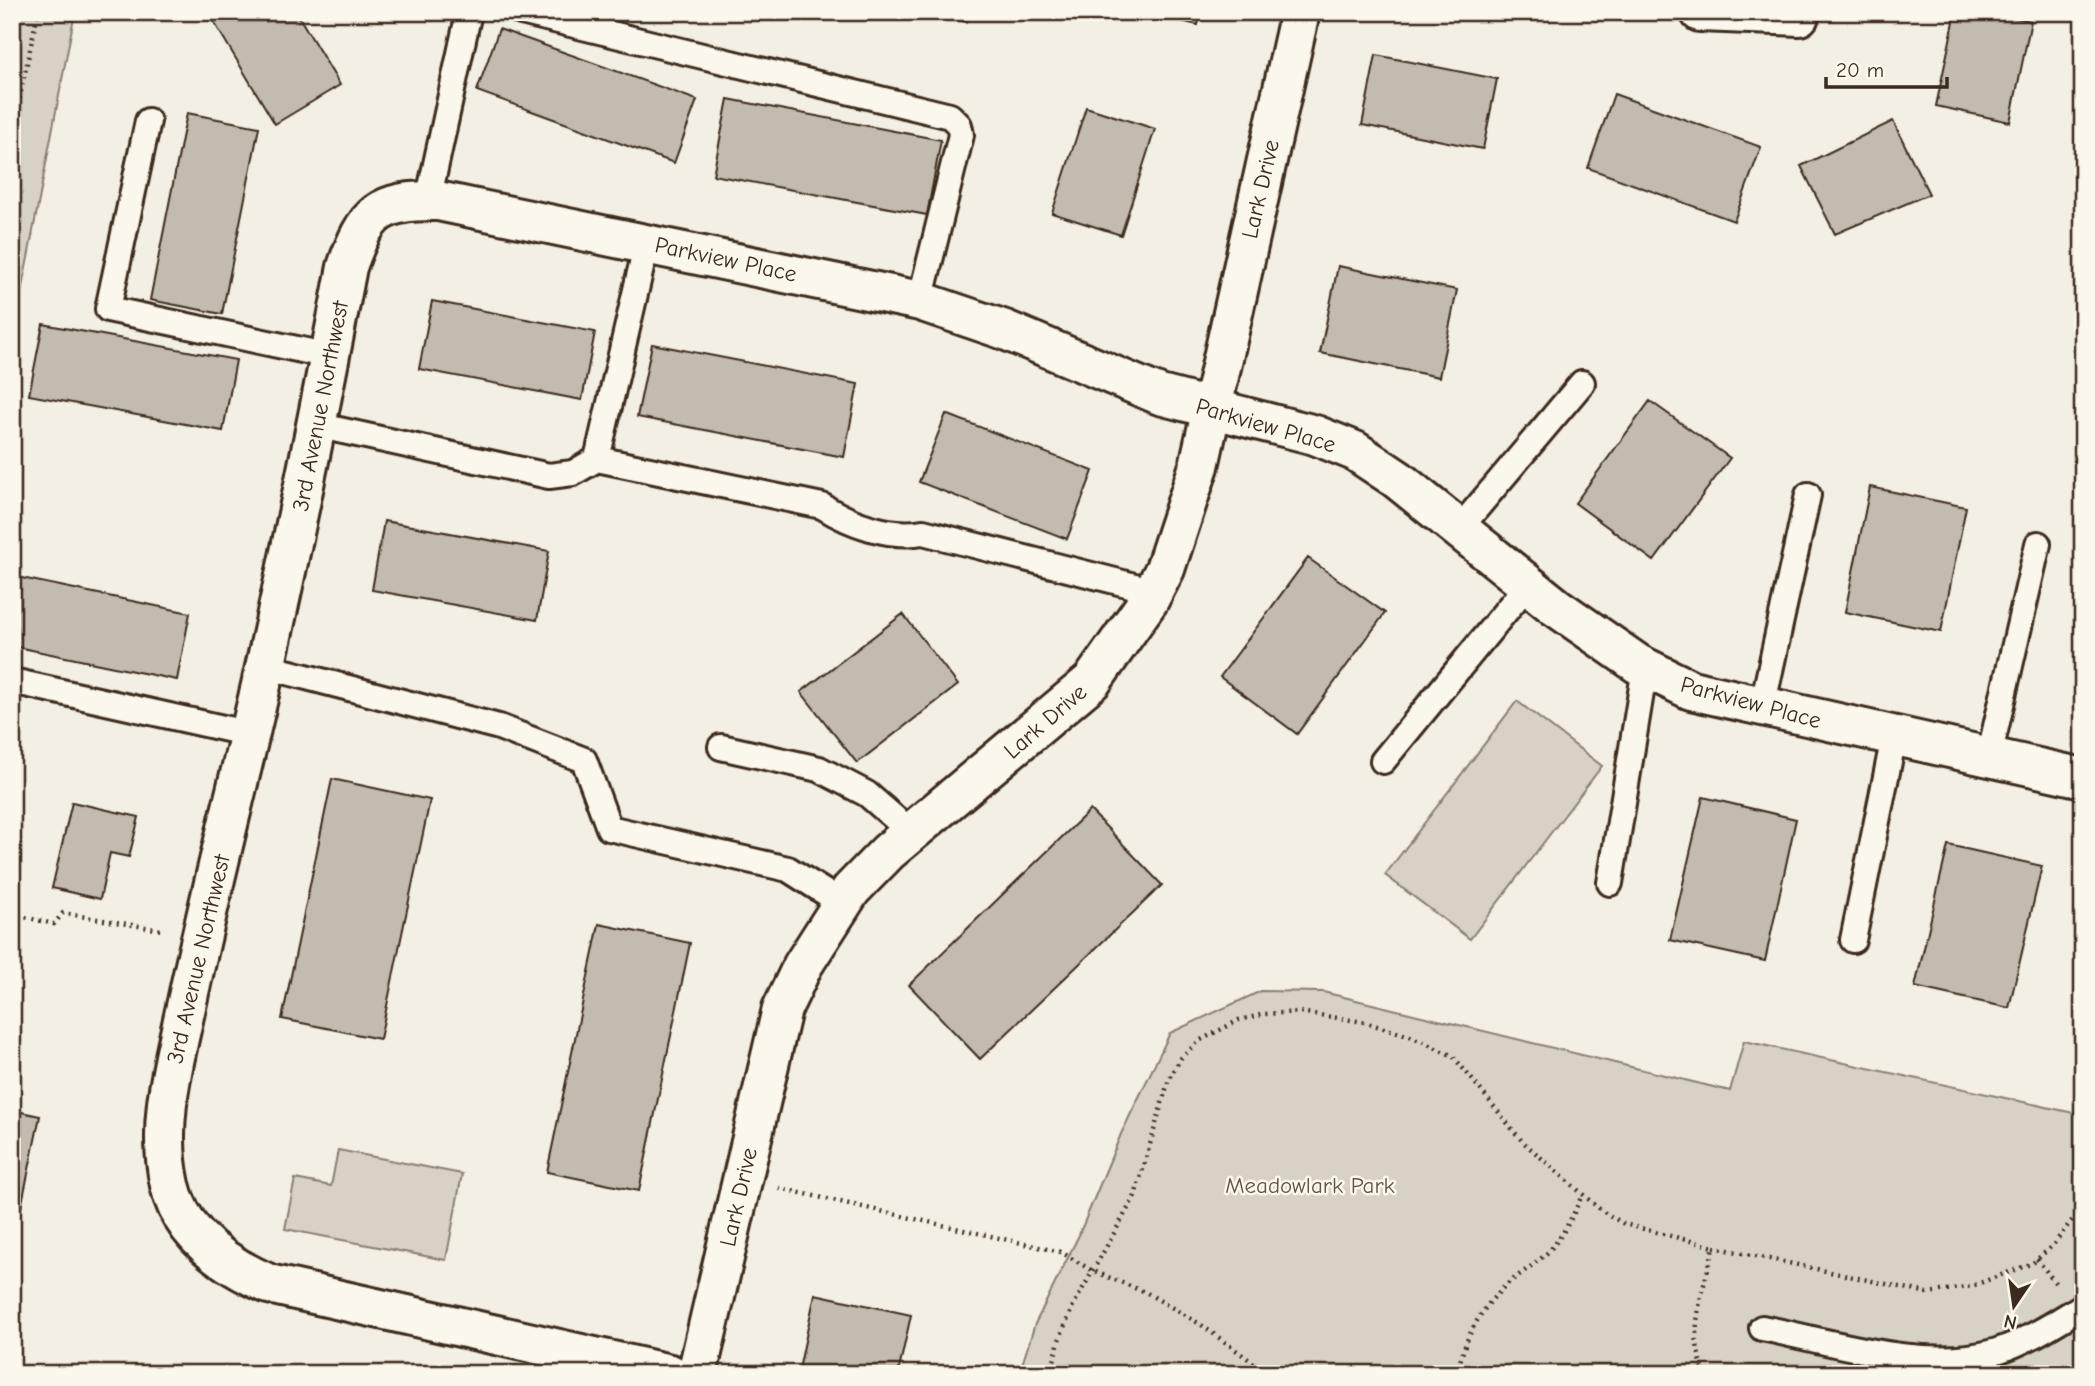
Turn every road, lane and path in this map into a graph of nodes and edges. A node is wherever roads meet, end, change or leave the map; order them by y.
1 (38, 12) edge
2 (469, 12) edge
3 (521, 12) edge
4 (1300, 12) edge
5 (1700, 12) edge
6 (1799, 16) dead end
7 (148, 121) dead end
8 (12, 134) edge
9 (428, 201) junction
10 (391, 206) joint
11 (646, 242) junction
12 (920, 301) junction
13 (330, 356) junction
14 (1582, 383) dead end
15 (1210, 408) junction
16 (316, 425) junction
17 (597, 459) junction
18 (1808, 495) dead end
19 (1459, 529) junction
20 (2038, 544) dead end
21 (1528, 584) junction
22 (1154, 591) junction
23 (264, 666) junction
24 (1646, 668) junction
25 (12, 681) edge
26 (1762, 708) junction
27 (250, 734) junction
28 (1894, 737) junction
29 (722, 747) dead end
30 (1989, 757) junction
31 (1383, 761) dead end
32 (2083, 778) edge
33 (912, 833) junction
34 (1609, 883) dead end
35 (843, 904) junction
36 (12, 914) edge
37 (200, 940) junction
38 (1853, 940) dead end
39 (783, 1189) dead end
40 (1582, 1195) junction
41 (2083, 1206) edge
42 (1714, 1247) junction
43 (2037, 1259) junction
44 (1091, 1270) junction
45 (2061, 1290) dead end
46 (2083, 1306) edge
47 (1762, 1328) dead end
48 (670, 1374) edge
49 (696, 1374) edge
50 (1051, 1374) edge
51 (1269, 1374) edge
52 (1458, 1374) edge
53 (1706, 1374) edge

1 - 8 path
2 - 9 lane
3 - 12 lane
4 - 15 street, Lark Drive
5 - 6 street
7 - 13 lane
9 - 10 street, Parkview Place
9 - 11 street, Parkview Place
10 - 13 street, 3rd Avenue Northwest
11 - 12 street, Parkview Place
11 - 17 lane
12 - 15 street, Parkview Place
13 - 16 street, 3rd Avenue Northwest
14 - 19 lane
15 - 19 street, Parkview Place
15 - 22 street, Lark Drive
16 - 17 lane
16 - 23 street, 3rd Avenue Northwest
17 - 22 lane
18 - 26 lane
19 - 21 street, Parkview Place
20 - 30 lane
21 - 24 street, Parkview Place
21 - 31 lane
22 - 33 street, Lark Drive
23 - 27 street, 3rd Avenue Northwest
23 - 35 lane
24 - 26 street, Parkview Place
24 - 34 lane
25 - 27 lane
26 - 28 street, Parkview Place
27 - 37 street, 3rd Avenue Northwest
28 - 30 street, Parkview Place
28 - 38 lane
29 - 33 lane
30 - 32 street, Parkview Place
33 - 35 street, Lark Drive
35 - 49 street, Lark Drive
36 - 37 path
37 - 48 street, 3rd Avenue Northwest
39 - 44 path
40 - 42 path
40 - 44 path
40 - 52 path
41 - 43 path
42 - 43 path
42 - 53 path
43 - 45 path
44 - 50 path
44 - 51 path
46 - 47 lane

